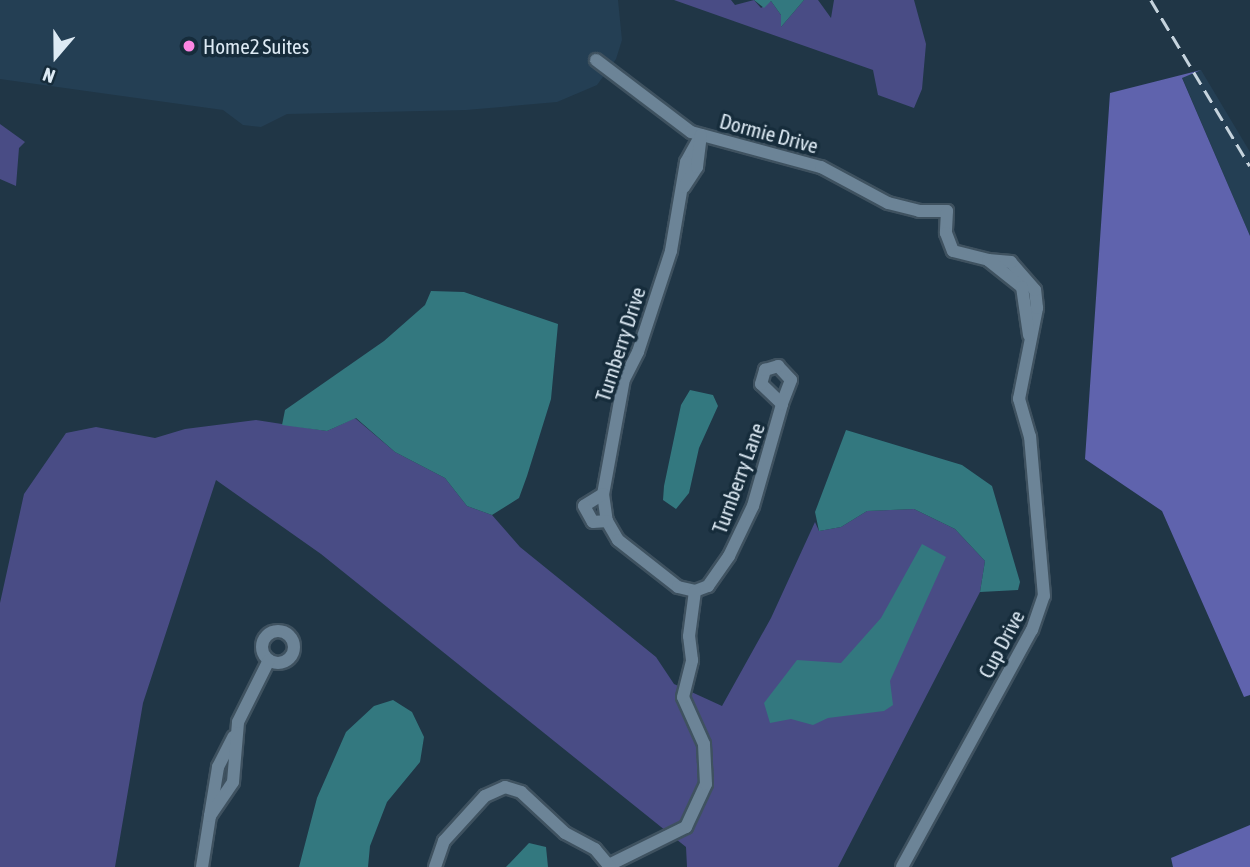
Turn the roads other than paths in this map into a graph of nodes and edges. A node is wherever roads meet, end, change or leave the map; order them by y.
1 (596, 60) dead end
2 (701, 135) junction
3 (1022, 279) joint
4 (782, 404) dead end
5 (603, 494) junction
6 (607, 521) junction
7 (695, 591) junction
8 (269, 660) dead end
9 (610, 866) edge
10 (202, 867) edge
11 (435, 867) edge
12 (902, 867) edge

1 - 2 street, Dormie Drive
2 - 3 street, Dormie Drive
2 - 5 street, Turnberry Drive
3 - 12 street, Cup Drive
4 - 7 street, Turnberry Lane
5 - 6 street, Turnberry Drive
5 - 6 street
6 - 7 street, Turnberry Drive
7 - 9 street
8 - 10 street
9 - 11 street

